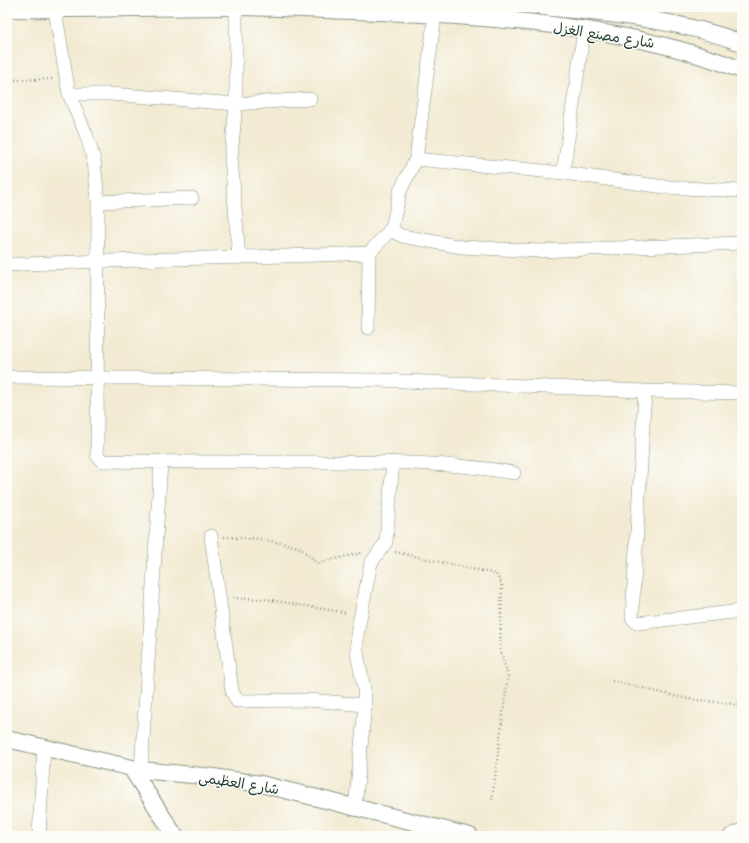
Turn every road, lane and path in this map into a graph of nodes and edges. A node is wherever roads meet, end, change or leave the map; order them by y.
1 (236, 7) edge
2 (543, 7) edge
3 (7, 9) edge
4 (55, 10) junction
5 (435, 14) junction
6 (584, 30) junction
7 (742, 43) edge
8 (742, 70) edge
9 (67, 78) junction
10 (7, 80) edge
11 (69, 94) junction
12 (310, 99) dead end
13 (236, 104) junction
14 (416, 159) junction
15 (564, 173) junction
16 (742, 191) edge
17 (192, 198) dead end
18 (98, 202) junction
19 (392, 228) junction
20 (742, 243) edge
21 (369, 253) junction
22 (239, 258) junction
23 (99, 260) junction
24 (7, 265) edge
25 (368, 328) dead end
26 (7, 377) edge
27 (96, 378) junction
28 (645, 391) junction
29 (742, 393) edge
30 (161, 462) junction
31 (393, 462) junction
32 (514, 473) dead end
33 (210, 536) joint
34 (382, 549) junction
35 (219, 597) junction
36 (742, 611) edge
37 (360, 615) junction
38 (612, 681) dead end
39 (365, 705) junction
40 (742, 705) edge
41 (7, 739) edge
42 (44, 746) junction
43 (136, 769) junction
44 (492, 800) dead end
45 (355, 809) junction
46 (742, 832) edge
47 (39, 836) edge
48 (175, 836) edge
49 (470, 836) edge
50 (732, 836) edge

1 - 4 street, شارع مصنع الغزل
1 - 5 street, شارع مصنع الغزل
1 - 13 street
2 - 7 street, شارع مصنع الغزل
3 - 4 street, شارع مصنع الغزل
4 - 9 street
5 - 6 street, شارع مصنع الغزل
5 - 14 street
6 - 8 street, شارع مصنع الغزل
6 - 15 street
9 - 10 path
9 - 11 street
11 - 13 street
11 - 18 street
12 - 13 street
13 - 22 street
14 - 15 street
14 - 19 street
15 - 16 street
17 - 18 street
18 - 23 street
19 - 20 street
19 - 21 street
21 - 22 street
21 - 25 street
22 - 23 street
23 - 24 street
23 - 27 street
26 - 27 street
27 - 28 street
27 - 30 street
28 - 29 street
28 - 36 street
30 - 31 street
30 - 43 street
31 - 32 street
31 - 34 street
33 - 34 path
33 - 35 street
34 - 37 street
34 - 44 path
35 - 37 path
35 - 39 street
37 - 39 street
38 - 40 path
39 - 45 street
41 - 42 street, شارع العظيمى
42 - 43 street, شارع العظيمى
42 - 47 street
43 - 45 street, شارع العظيمى
43 - 48 street
45 - 49 street, شارع العظيمى
46 - 50 street

